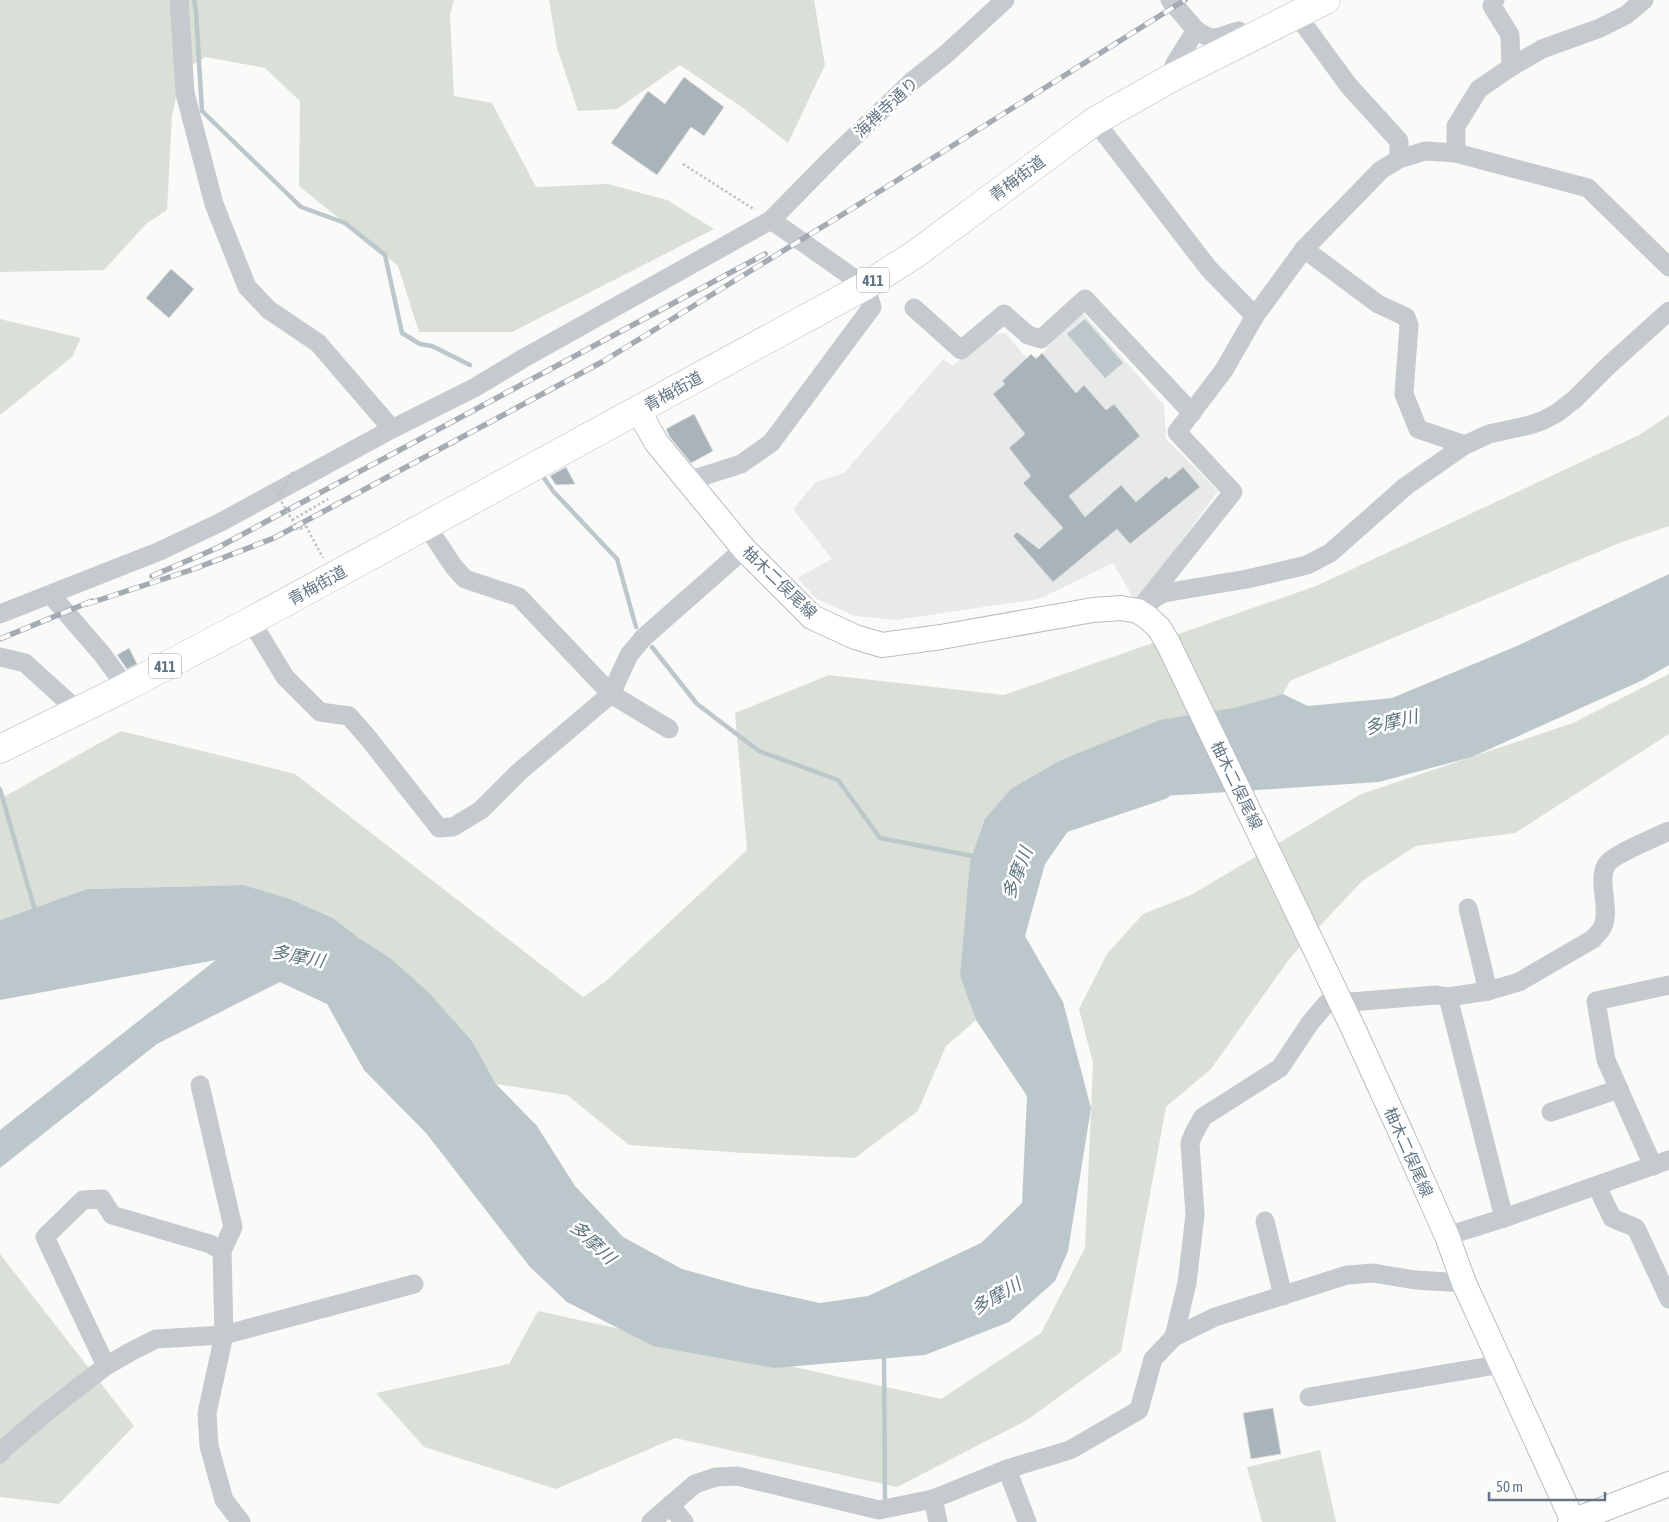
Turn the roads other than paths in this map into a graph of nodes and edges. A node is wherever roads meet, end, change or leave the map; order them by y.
1 (179, 0) edge
2 (1005, 0) edge
3 (1170, 0) edge
4 (1326, 0) edge
5 (1495, 0) edge
6 (1644, 0) edge
7 (1297, 15) junction
8 (1196, 30) junction
9 (1249, 39) junction
10 (1511, 67) junction
11 (1173, 77) junction
12 (1095, 121) junction
13 (1456, 153) junction
14 (1399, 159) junction
15 (771, 220) junction
16 (1304, 249) junction
17 (1669, 267) edge
18 (865, 286) junction
19 (914, 308) dead end
20 (1669, 311) edge
21 (1255, 316) junction
22 (638, 410) junction
23 (1192, 412) junction
24 (392, 429) junction
25 (1465, 446) junction
26 (688, 481) junction
27 (426, 525) junction
28 (744, 549) junction
29 (51, 595) junction
30 (1138, 611) junction
31 (0, 614) edge
32 (251, 621) junction
33 (0, 657) edge
34 (126, 687) junction
35 (611, 694) junction
36 (69, 715) junction
37 (669, 729) dead end
38 (0, 749) edge
39 (1669, 831) edge
40 (1468, 908) dead end
41 (1669, 985) edge
42 (1488, 991) junction
43 (1448, 997) junction
44 (200, 1085) dead end
45 (1619, 1089) junction
46 (1551, 1112) dead end
47 (1661, 1163) edge
48 (1597, 1186) junction
49 (1504, 1218) junction
50 (1265, 1221) dead end
51 (1447, 1236) junction
52 (222, 1251) junction
53 (1464, 1283) junction
54 (414, 1284) dead end
55 (1283, 1296) junction
56 (1669, 1299) edge
57 (224, 1335) junction
58 (1174, 1337) junction
59 (1502, 1364) junction
60 (106, 1366) junction
61 (1309, 1397) dead end
62 (0, 1454) edge
63 (1007, 1469) junction
64 (1669, 1484) edge
65 (933, 1499) junction
66 (670, 1505) junction
67 (241, 1522) edge
68 (651, 1522) edge
69 (684, 1522) edge
70 (938, 1522) edge
71 (1027, 1522) edge
72 (1572, 1522) edge

1 - 24 street
2 - 15 street, 海禅寺通り
3 - 8 street
4 - 7 highway, 青梅街道 / 411
5 - 10 street
6 - 10 street
7 - 9 highway, 青梅街道 / 411
7 - 14 street
8 - 9 street
8 - 11 street
9 - 11 highway, 青梅街道 / 411
10 - 13 street
11 - 12 highway, 青梅街道 / 411
12 - 18 highway, 青梅街道 / 411
12 - 21 street
13 - 14 street
13 - 17 street
14 - 16 street
15 - 18 street
15 - 24 street, 海禅寺通り
16 - 21 street
16 - 25 street
18 - 22 highway, 青梅街道 / 411
18 - 26 street
19 - 23 street
20 - 25 street
21 - 23 street
22 - 26 main road, 柚木二俣尾線
22 - 27 highway, 青梅街道 / 411
23 - 30 street
24 - 29 street, 海禅寺通り
25 - 30 street
26 - 28 main road, 柚木二俣尾線
27 - 32 highway, 青梅街道 / 411
27 - 35 street
28 - 30 main road, 柚木二俣尾線
28 - 35 street
29 - 31 street, 海禅寺通り
29 - 34 street
30 - 51 main road, 柚木二俣尾線, bridge
32 - 34 highway, 青梅街道 / 411
32 - 35 street
33 - 36 street
34 - 36 highway, 青梅街道 / 411
35 - 37 street
36 - 38 highway, 青梅街道 / 411
39 - 42 street
40 - 42 street
41 - 45 street
42 - 43 street
43 - 49 street
43 - 58 street
44 - 52 street
45 - 46 street
45 - 47 street
47 - 48 street
48 - 49 street
48 - 56 street
49 - 51 street
50 - 55 street
51 - 53 main road, 柚木二俣尾線
52 - 57 street
52 - 60 street
53 - 55 street
53 - 59 main road, 柚木二俣尾線
54 - 57 street
55 - 58 street
57 - 60 street
57 - 67 street
58 - 63 street
59 - 61 street
59 - 72 main road, 柚木二俣尾線
60 - 62 street
63 - 65 street
63 - 71 street
64 - 72 main road
65 - 66 street
65 - 70 street
66 - 68 street
66 - 69 street

